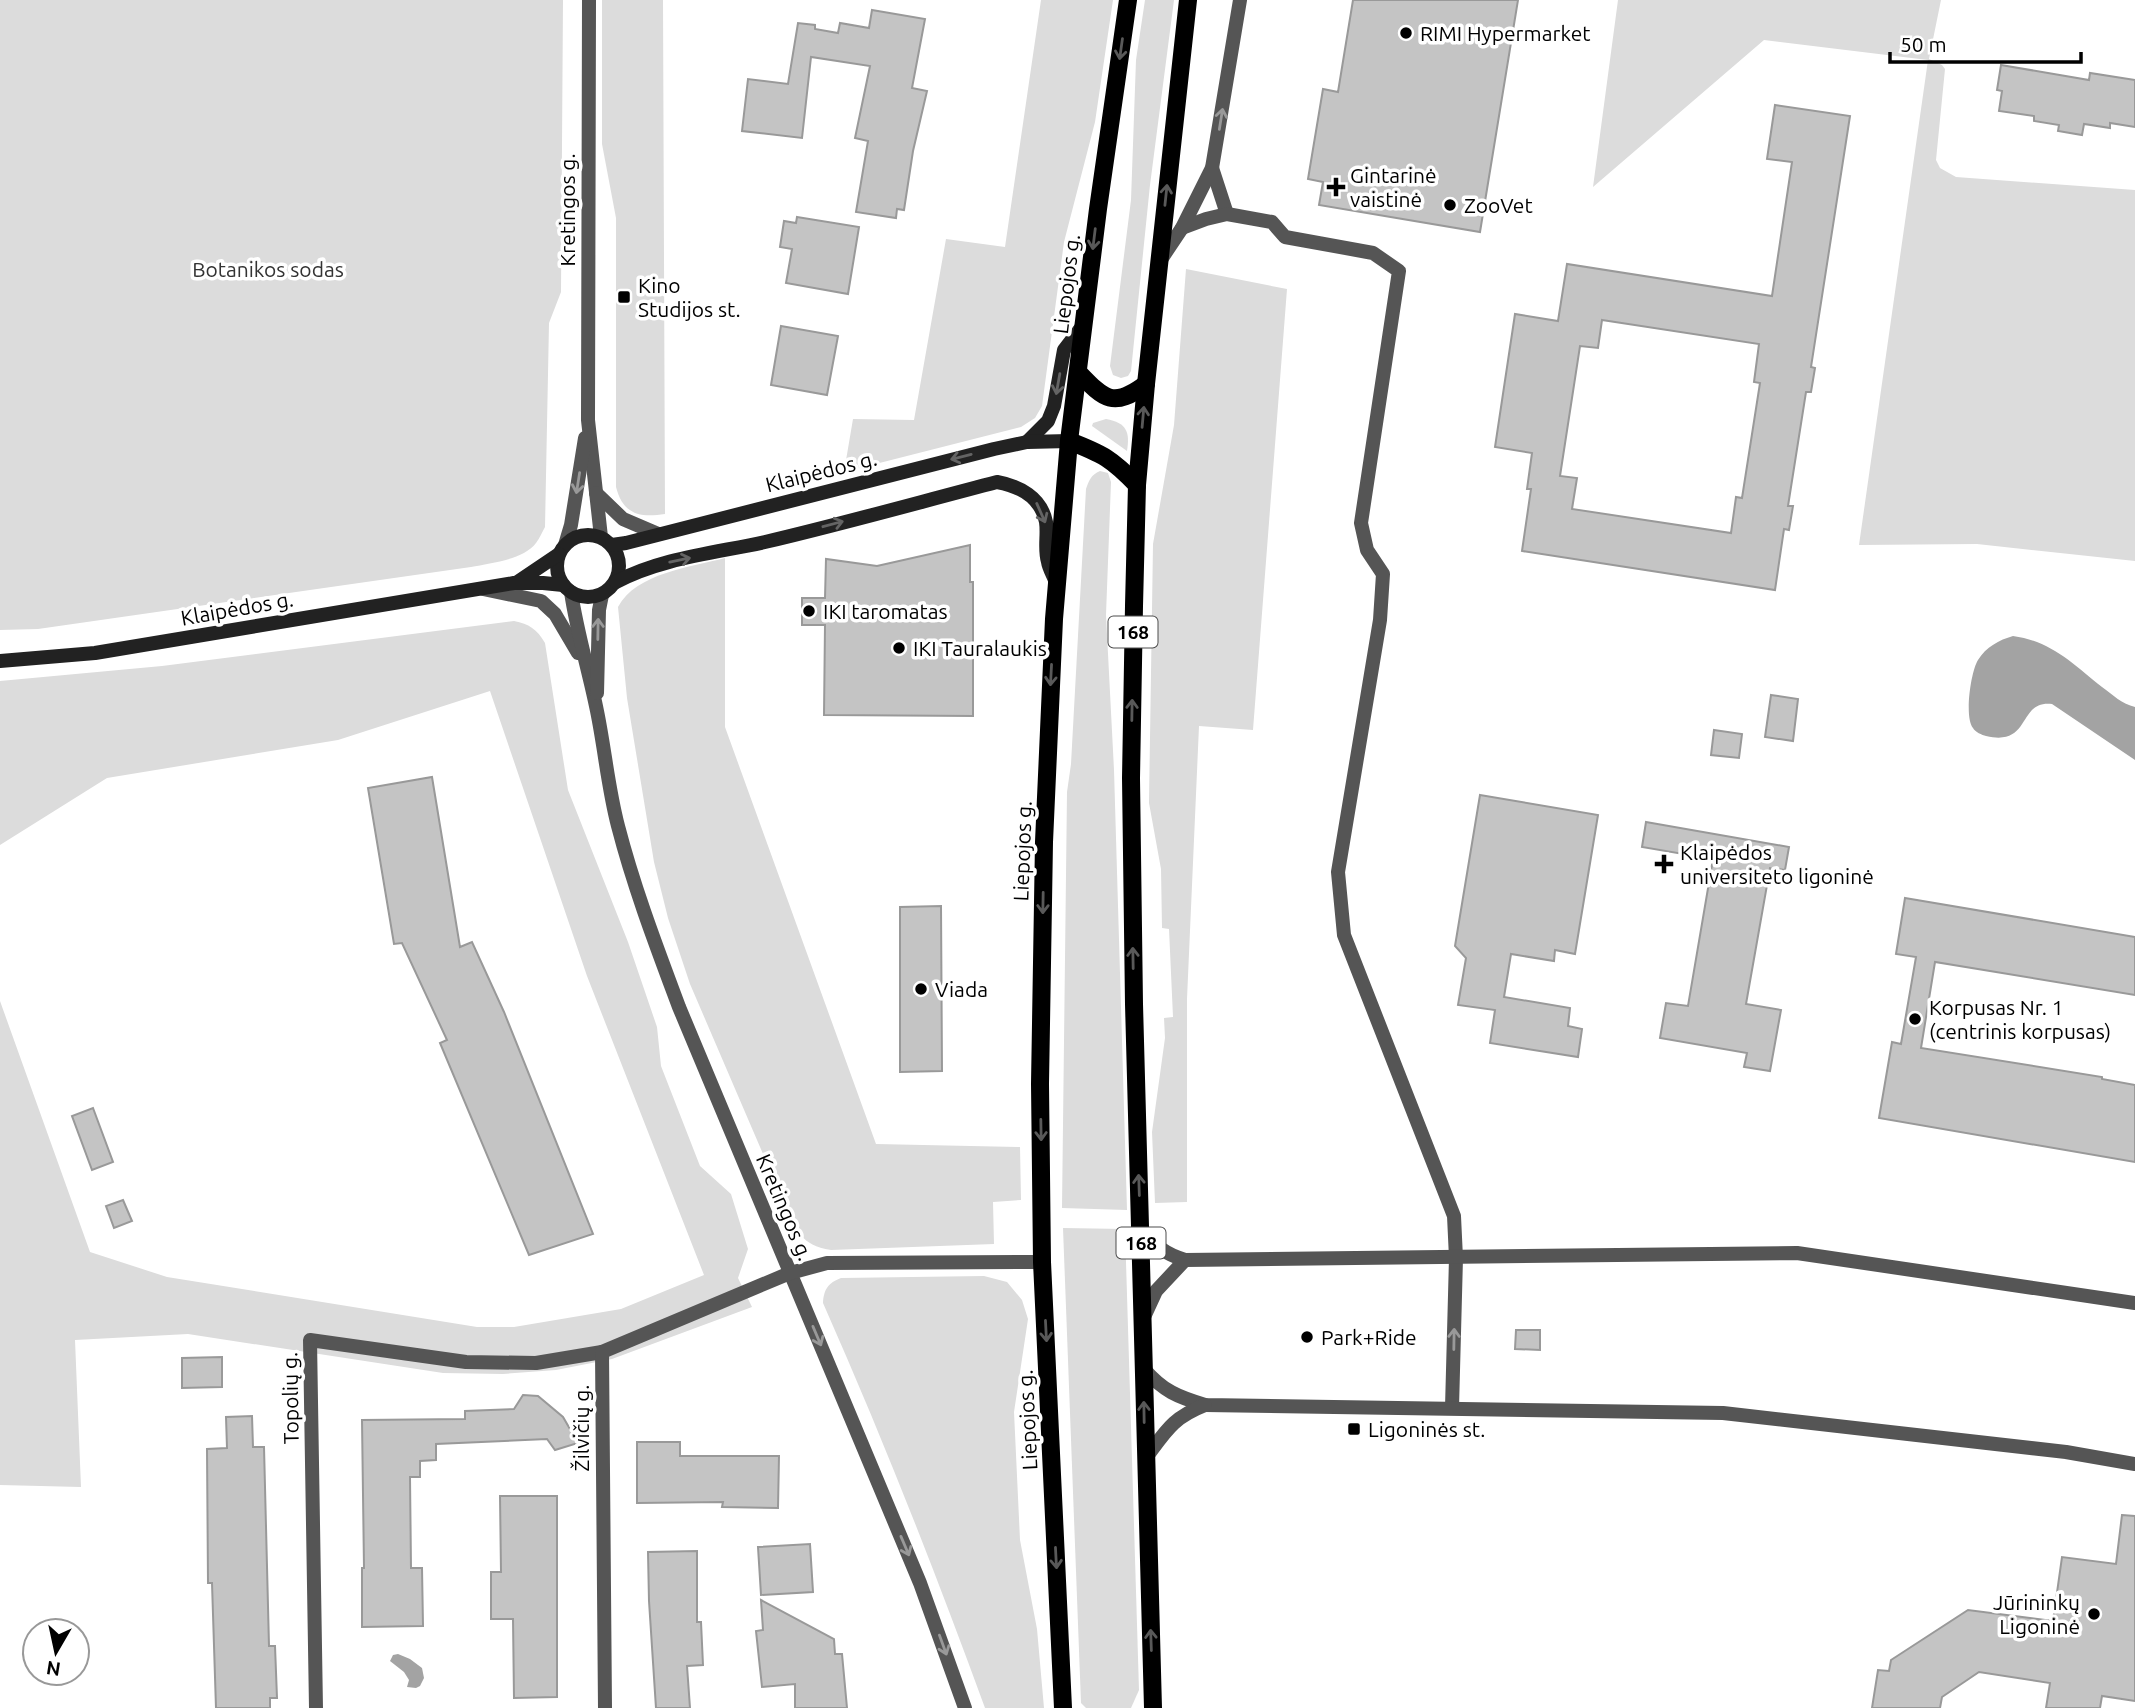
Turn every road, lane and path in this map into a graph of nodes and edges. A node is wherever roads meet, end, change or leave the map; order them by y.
1 (589, 0) edge
2 (1128, 0) edge
3 (1188, 0) edge
4 (1240, 0) edge
5 (1212, 168) junction
6 (1227, 214) junction
7 (1182, 228) junction
8 (1159, 262) junction
9 (1084, 324) junction
10 (1078, 372) junction
11 (1146, 384) junction
12 (588, 420) junction
13 (1027, 442) junction
14 (1069, 442) junction
15 (1137, 485) junction
16 (596, 493) junction
17 (658, 534) junction
18 (606, 541) junction
19 (562, 550) junction
20 (616, 582) junction
21 (514, 583) junction
22 (1056, 583) junction
23 (481, 588) junction
24 (567, 589) junction
25 (602, 595) junction
26 (0, 661) edge
27 (586, 666) junction
28 (597, 712) junction
29 (1141, 1229) junction
30 (1456, 1258) junction
31 (1185, 1260) junction
32 (1042, 1262) junction
33 (790, 1273) junction
34 (2135, 1303) edge
35 (1143, 1322) junction
36 (602, 1352) junction
37 (1143, 1369) junction
38 (1205, 1405) junction
39 (1452, 1408) junction
40 (1145, 1459) junction
41 (2135, 1464) edge
42 (316, 1708) edge
43 (604, 1708) edge
44 (965, 1708) edge
45 (1063, 1708) edge
46 (1153, 1708) edge

1 - 12 street, Kretingos g.
2 -> 9 main road, Liepojos g.
8 -> 3 main road, 168
5 -> 4 street
5 - 6 street
5 - 7 street
6 - 7 street
6 - 30 street
7 - 8 street
8 - 11 main road, 168
9 - 10 main road, Liepojos g.
9 -> 13 main road
10 - 11 main road
10 - 14 main road, Liepojos g.
15 -> 11 main road, 168
12 - 16 street, Kretingos g.
12 -> 19 street, Kretingos g.
13 - 14 main road, Klaipėdos g.
13 -> 17 main road, Klaipėdos g.
14 - 15 main road
14 - 22 main road, Liepojos g.
29 -> 15 main road, 168
16 - 17 street
16 - 18 street, Kretingos g.
17 - 18 main road, Klaipėdos g.
18 - 19 main road
18 - 20 main road
19 - 21 main road
19 - 24 main road
20 -> 22 main road
20 - 25 main road
21 - 23 main road, Klaipėdos g.
21 - 24 main road
22 -> 32 main road, Liepojos g.
23 - 26 main road, Klaipėdos g.
23 - 27 street, Klaipėdos g.
24 - 25 main road
24 - 27 street, Kretingos g.
28 -> 25 street, Kretingos g.
27 - 28 street, Kretingos g.
28 - 33 street, Kretingos g.
29 - 31 street
29 - 35 main road, 168
30 - 31 street
30 - 34 street
39 -> 30 street
31 - 35 street
32 - 33 street
32 -> 45 main road, Liepojos g.
33 - 36 street
33 -> 44 street, Kretingos g.
35 - 37 main road, 168
36 - 42 street, Topolių g.
36 - 43 street, Žilvičių g.
37 - 38 street
40 -> 37 main road, 168
38 - 39 street
38 - 40 street
39 - 41 street
46 -> 40 main road, 168

